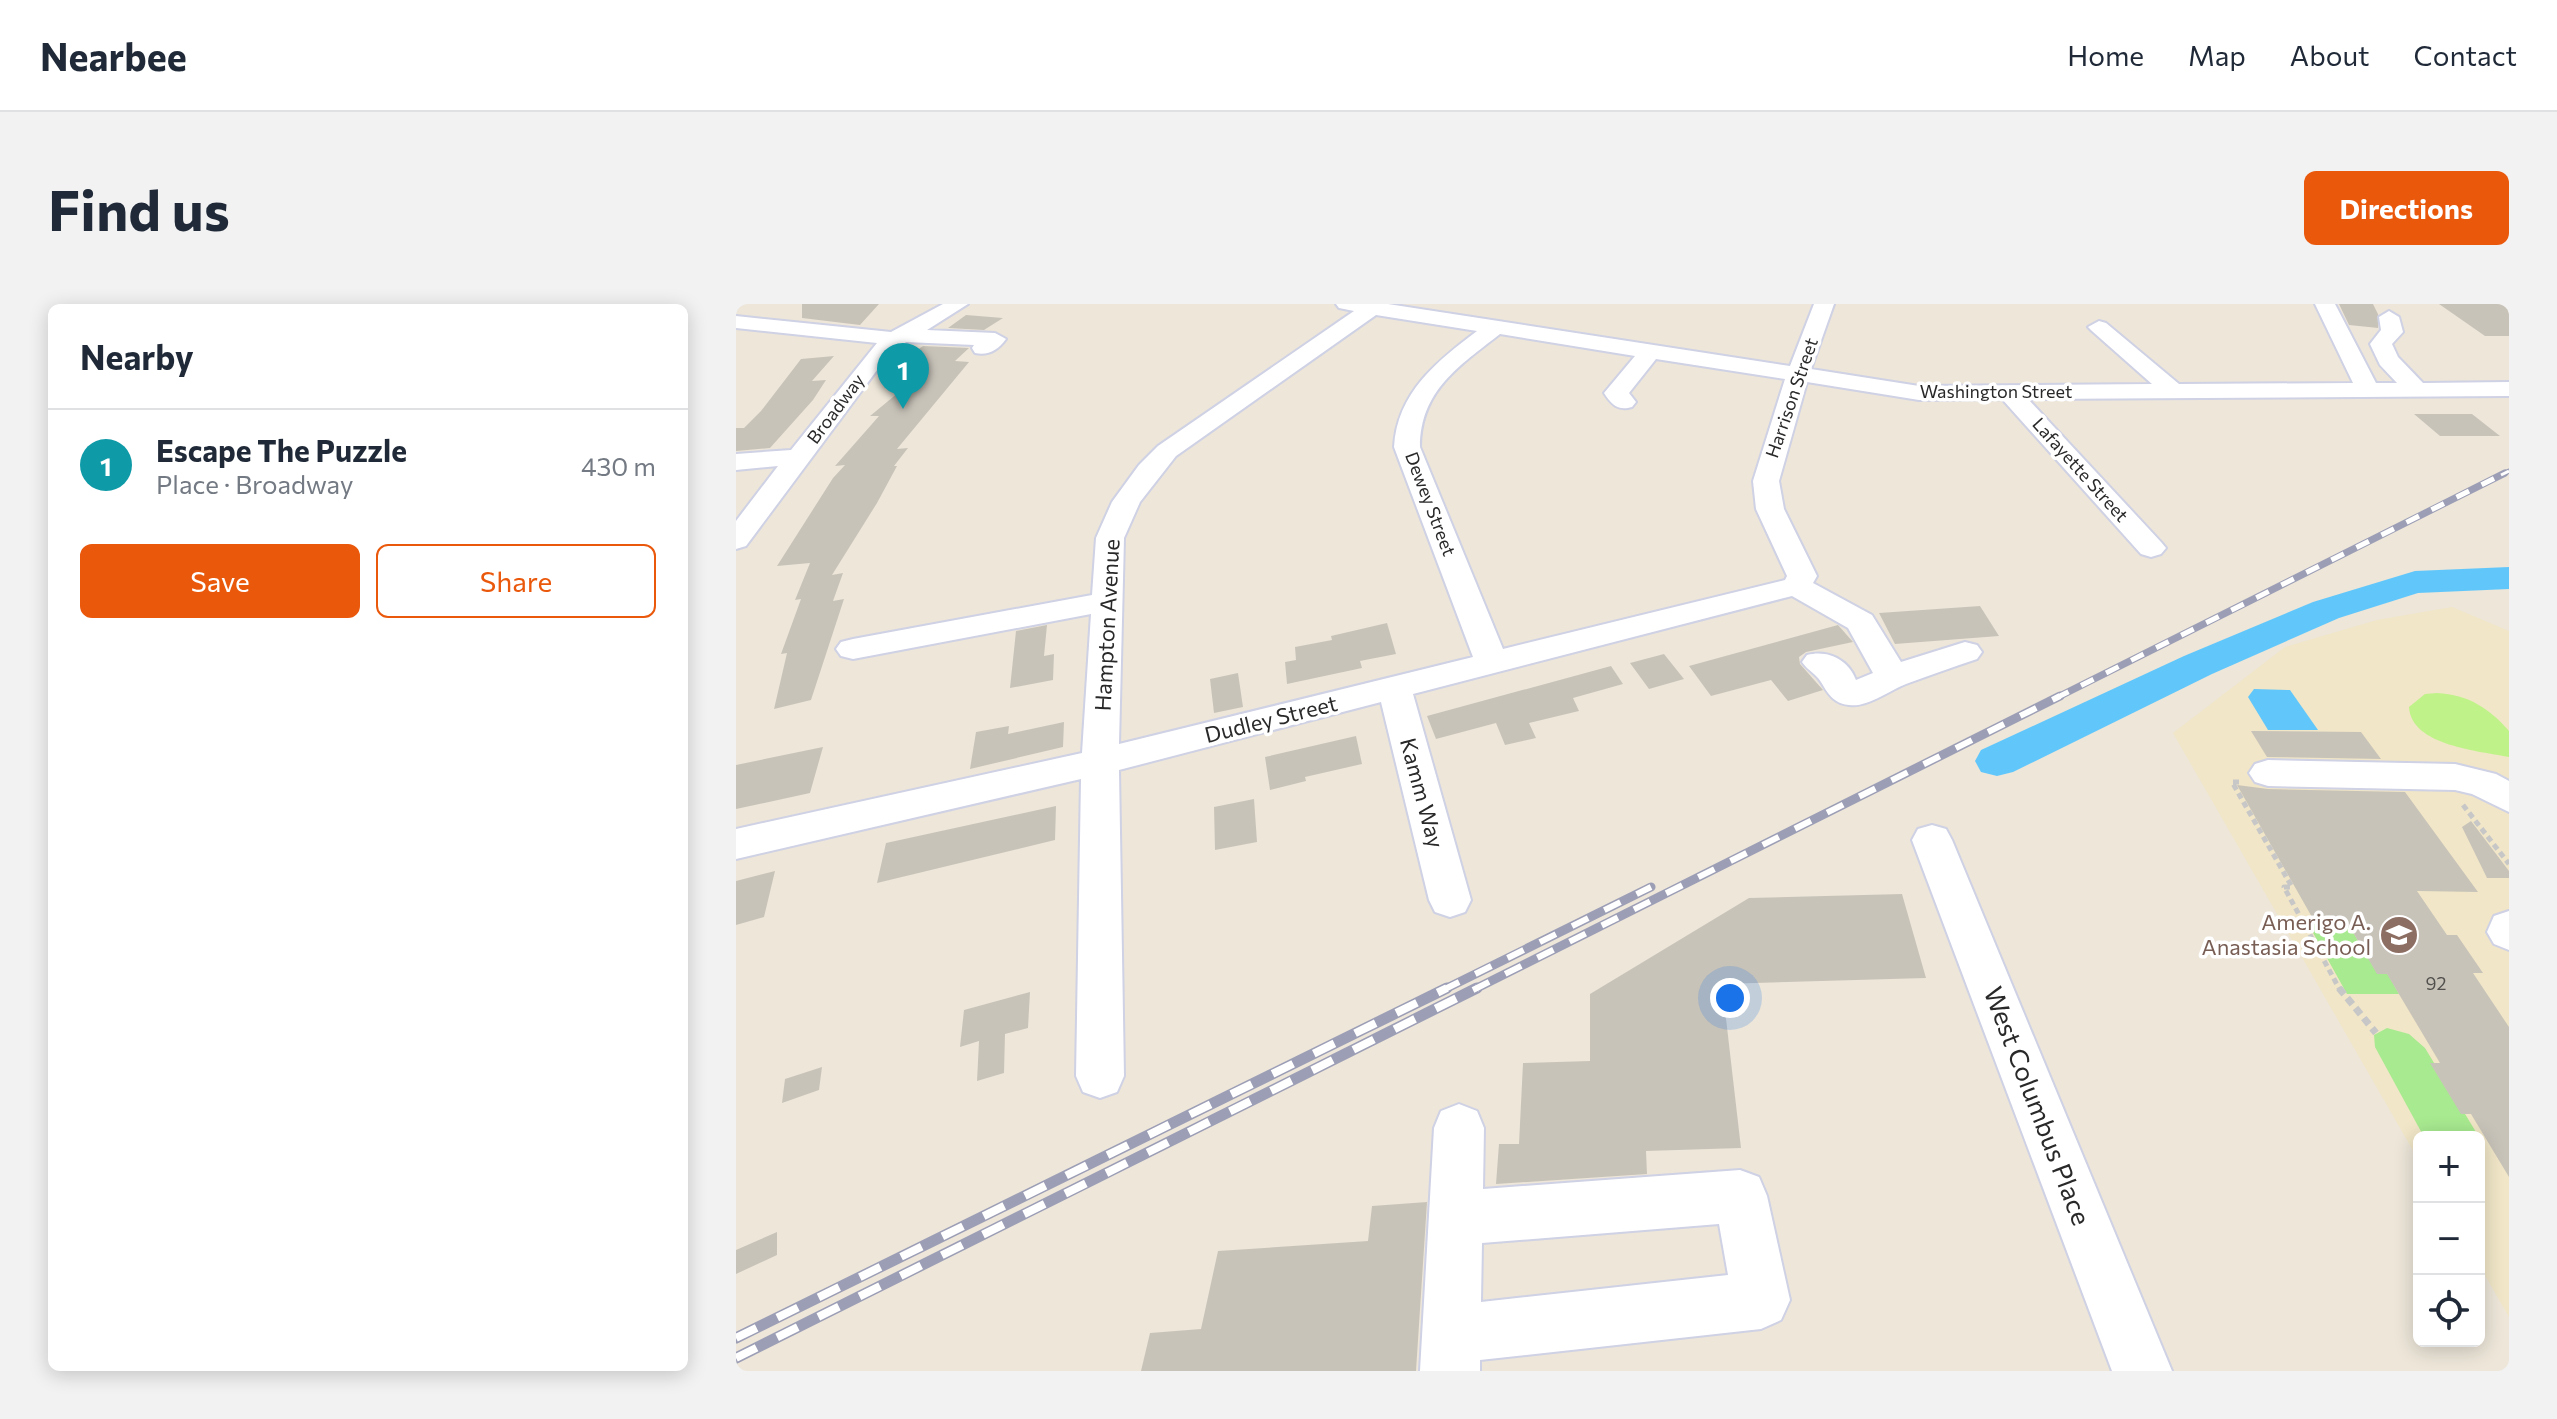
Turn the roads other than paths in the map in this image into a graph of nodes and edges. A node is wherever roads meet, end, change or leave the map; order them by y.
1 (958, 304) edge
2 (1824, 304) edge
3 (2325, 304) edge
4 (1365, 305) edge
5 (2389, 317) dead end
6 (736, 322) edge
7 (1496, 327) junction
8 (2099, 327) dead end
9 (898, 337) junction
10 (983, 348) dead end
11 (1651, 351) junction
12 (1800, 374) junction
13 (2416, 389) junction
14 (2509, 389) edge
15 (2380, 390) junction
16 (2173, 391) junction
17 (2009, 393) junction
18 (1624, 402) dead end
19 (2509, 410) edge
20 (800, 457) junction
21 (736, 462) edge
22 (736, 540) edge
23 (2151, 548) dead end
24 (1798, 584) junction
25 (1107, 602) junction
26 (853, 649) dead end
27 (1965, 652) dead end
28 (1492, 662) junction
29 (1819, 662) dead end
30 (1892, 677) junction
31 (1394, 687) junction
32 (1100, 762) junction
33 (2268, 773) road end
34 (2509, 798) edge
35 (1932, 840) dead end
36 (736, 844) edge
37 (1450, 900) dead end
38 (1100, 1076) dead end
39 (1459, 1128) dead end
40 (1455, 1218) junction
41 (1450, 1353) edge
42 (2142, 1371) edge

1 - 9 street, Broadway
2 - 12 street, Harrison Street
3 - 15 street
4 - 7 street, Washington Street
4 - 25 street, Hampton Avenue
5 - 13 street
6 - 9 street
7 - 11 street, Washington Street
7 - 28 street, Dewey Street
8 - 16 street
9 - 10 street
9 - 20 street, Broadway
11 - 12 street, Washington Street
11 - 18 street
12 - 17 street, Washington Street
12 - 24 street, Harrison Street
13 - 14 street, Washington Street
13 - 15 street, Washington Street
15 - 16 street, Washington Street
15 - 19 street
16 - 17 street, Washington Street
17 - 23 street, Lafayette Street
20 - 21 street
20 - 22 street, Broadway
24 - 28 street, Dudley Street
24 - 30 street
25 - 26 street
25 - 32 street, Hampton Avenue
27 - 30 street
28 - 31 street, Dudley Street
29 - 30 street
31 - 32 street, Dudley Street
31 - 37 street, Kamm Way
32 - 36 street, Dudley Street
32 - 38 street, Hampton Avenue
33 - 34 street
35 - 42 street, West Columbus Place
39 - 40 street
40 - 41 street
40 - 41 street

